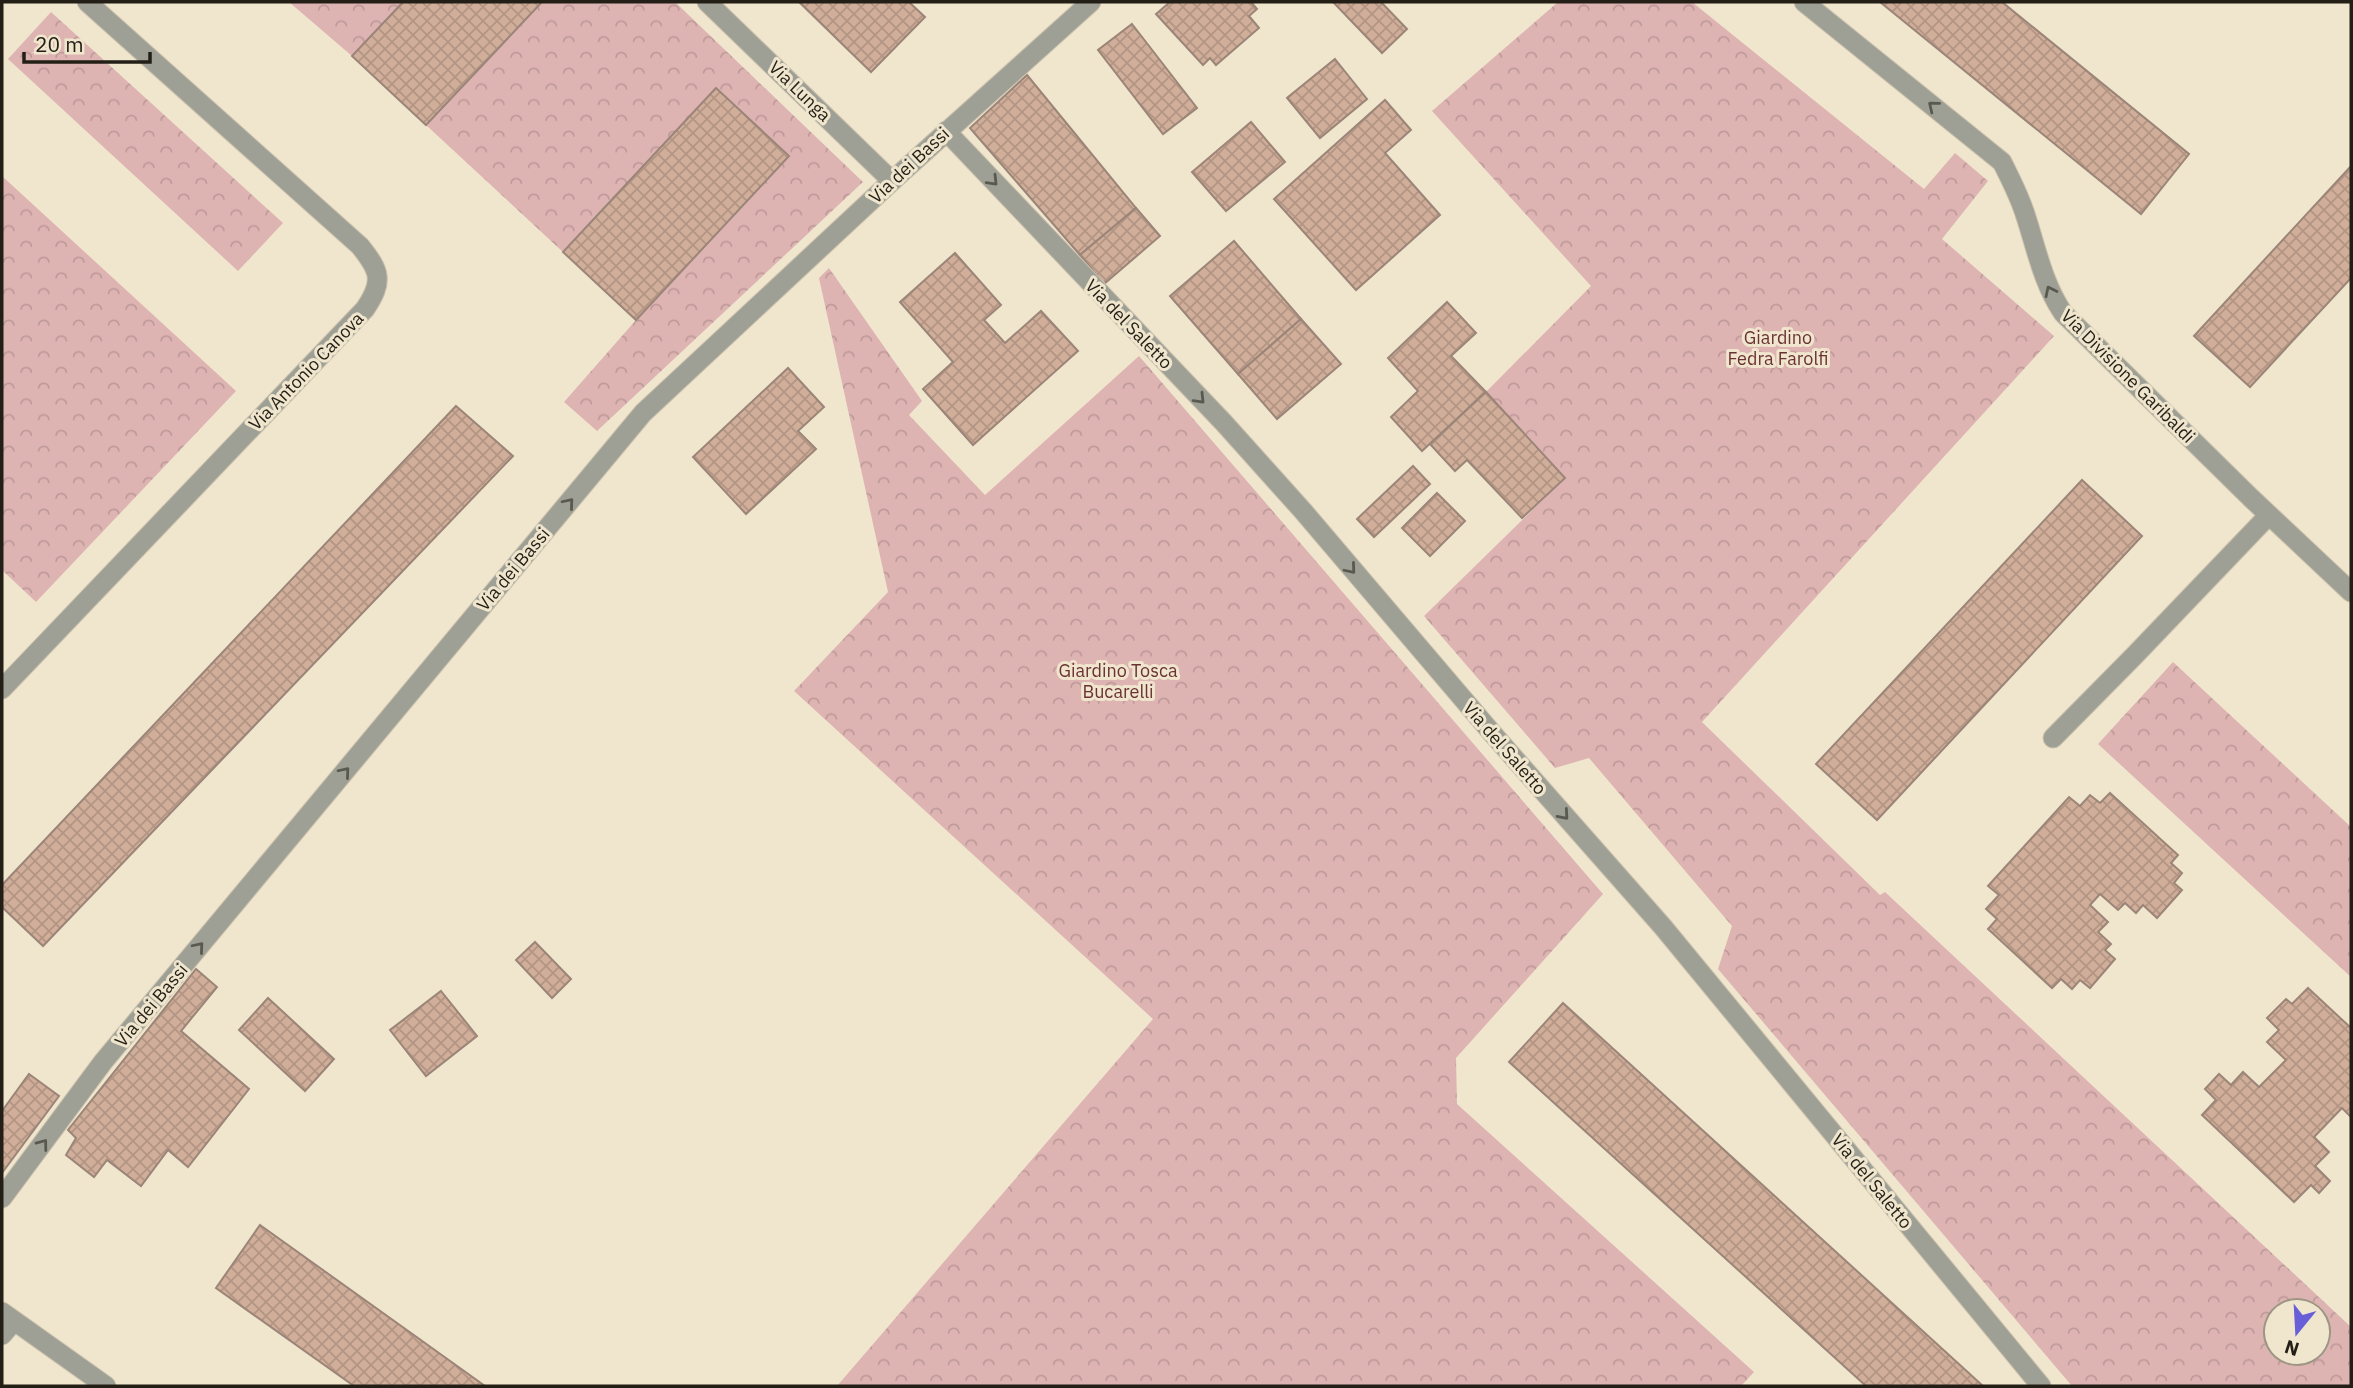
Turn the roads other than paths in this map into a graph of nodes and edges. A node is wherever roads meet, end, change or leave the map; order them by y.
1 (87, 2) edge
2 (707, 2) edge
3 (1091, 2) edge
4 (1804, 2) edge
5 (946, 131) junction
6 (892, 181) junction
7 (2269, 515) junction
8 (2351, 592) edge
9 (2, 689) edge
10 (2053, 738) dead end
11 (2, 1198) edge
12 (6, 1323) edge
13 (106, 1386) edge
14 (2040, 1386) edge

1 - 9 street, Via Antonio Canova
2 - 6 street, Via Lunga
3 - 5 street, Via dei Bassi
7 -> 4 street, Via Divisione Garibaldi
5 - 6 street, Via dei Bassi
5 -> 14 street, Via del Saletto
11 -> 6 street, Via dei Bassi
7 - 8 street, Via Divisione Garibaldi
7 - 10 street
12 - 13 street

